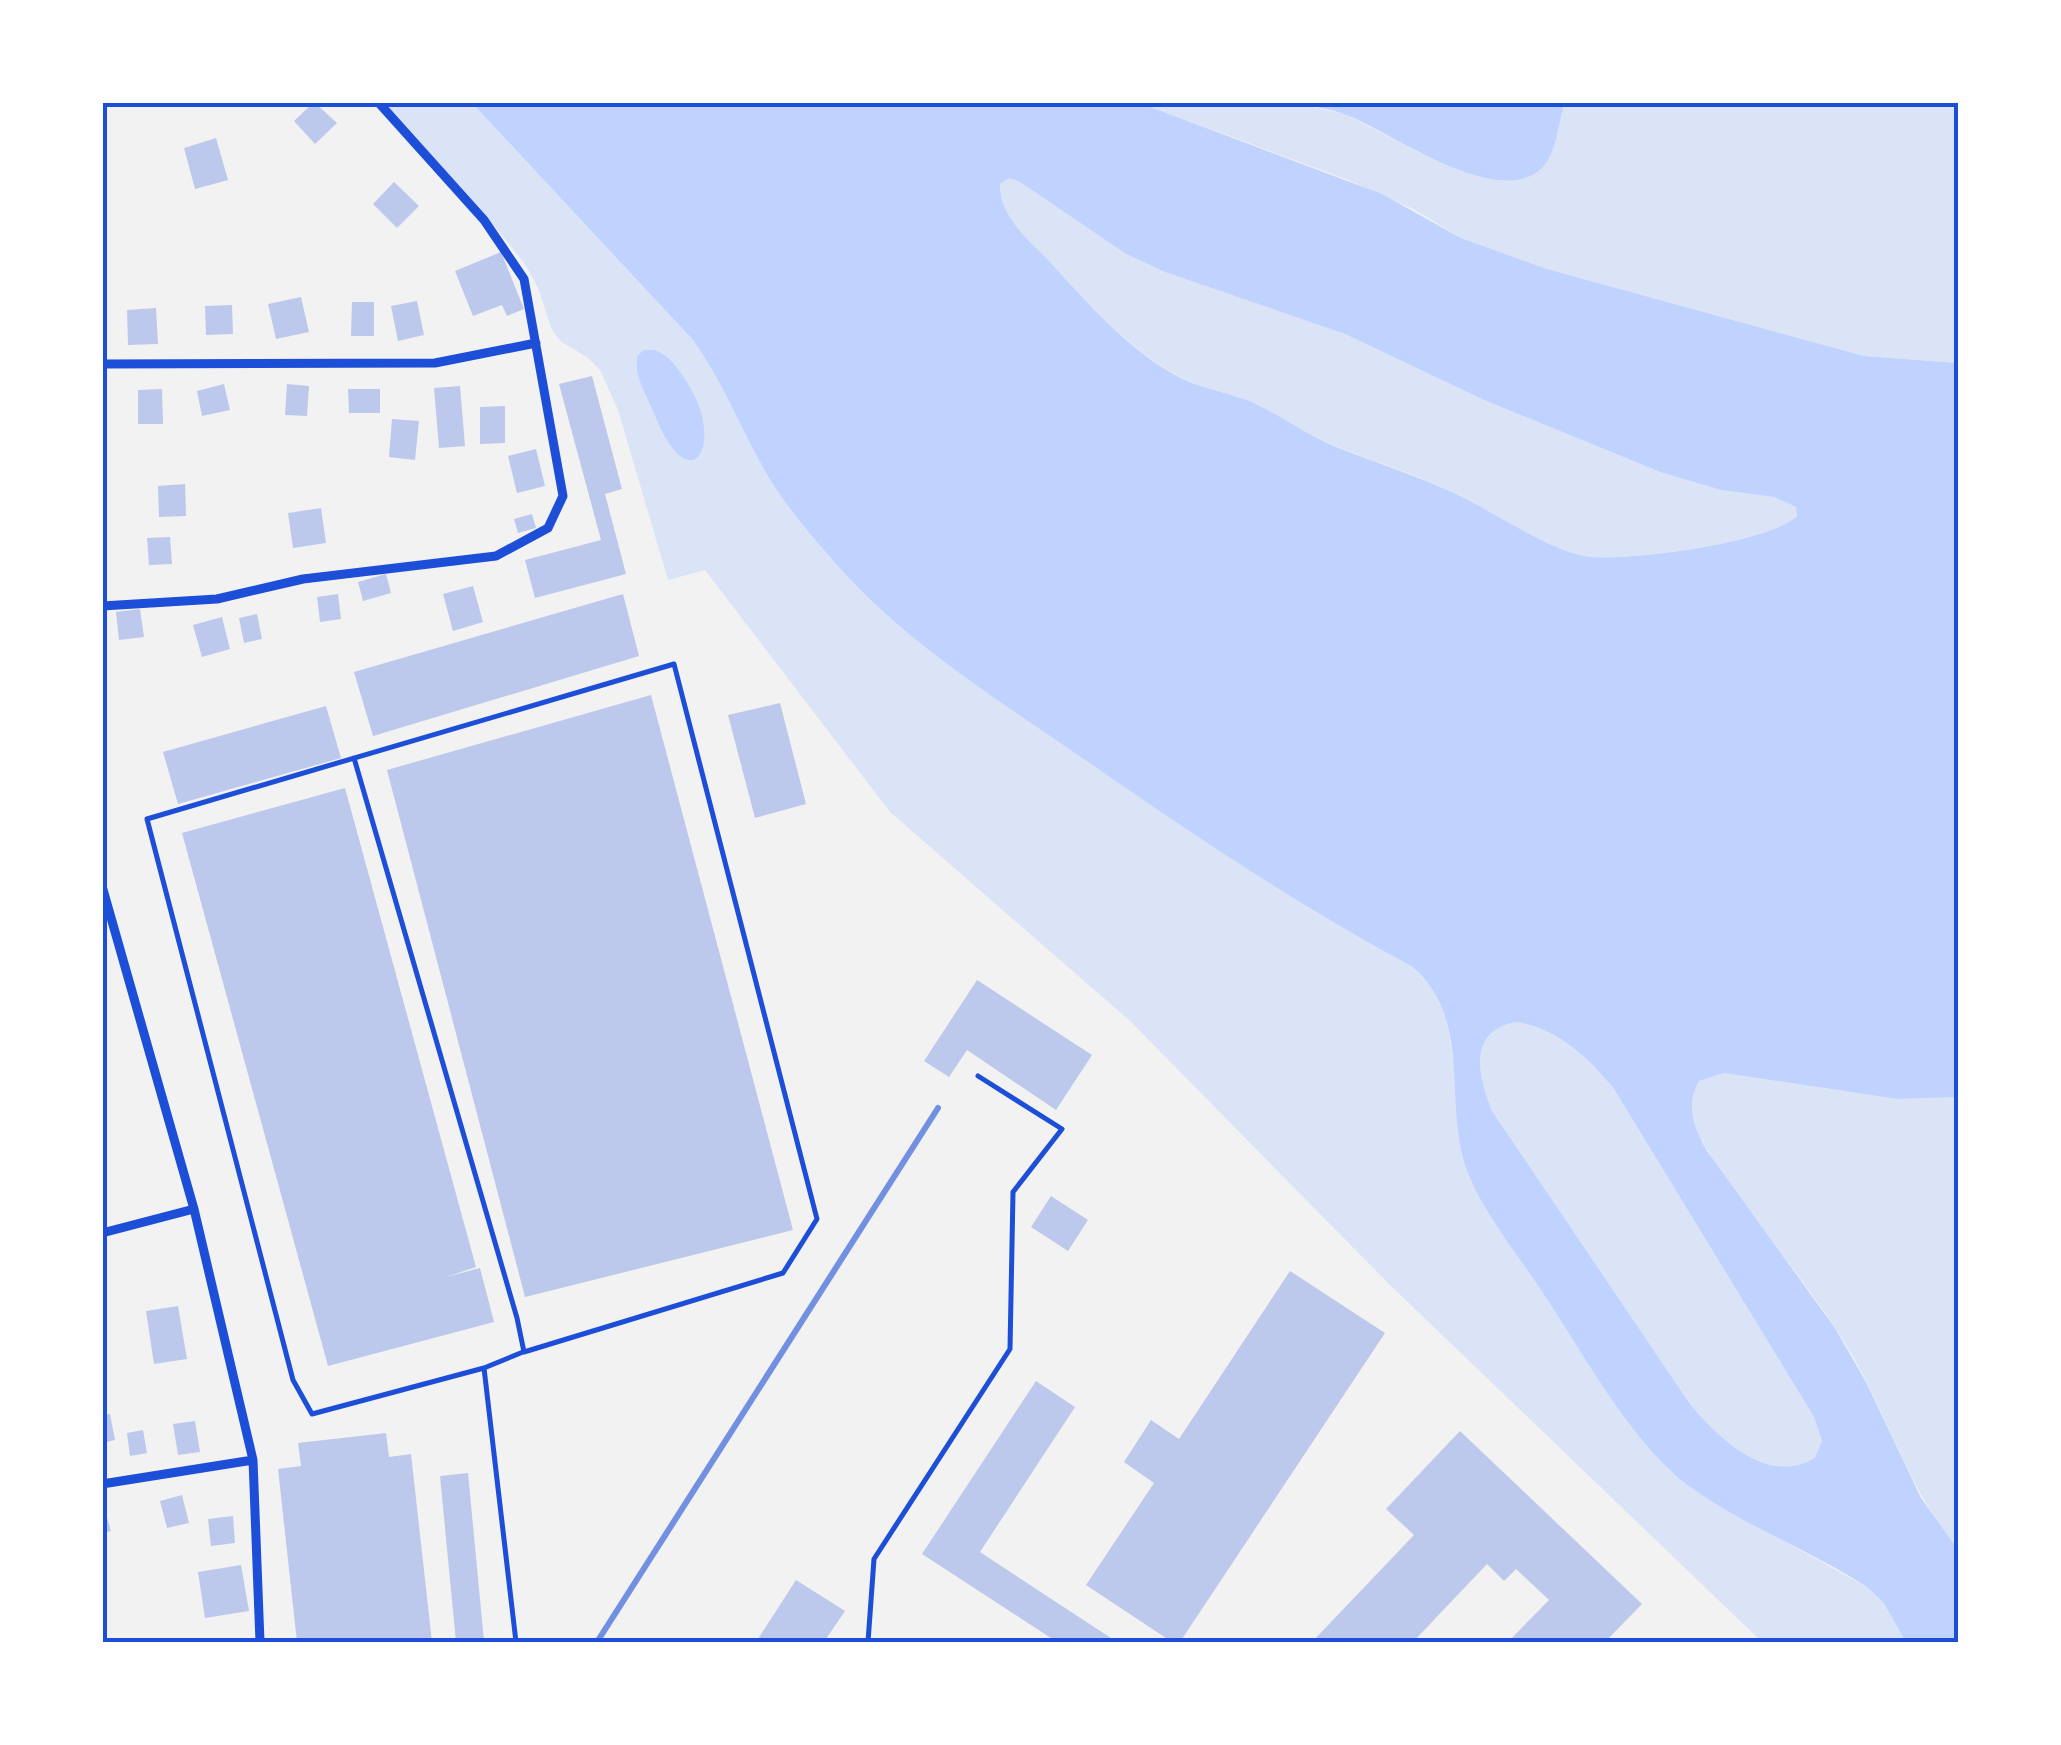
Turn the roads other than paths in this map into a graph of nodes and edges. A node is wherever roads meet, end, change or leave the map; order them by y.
1 (378, 102) edge
2 (536, 343) junction
3 (102, 364) edge
4 (102, 606) edge
5 (354, 758) junction
6 (102, 886) edge
7 (978, 1076) dead end
8 (194, 1209) junction
9 (102, 1233) edge
10 (524, 1352) junction
11 (484, 1368) junction
12 (253, 1460) junction
13 (102, 1484) edge
14 (260, 1642) edge
15 (516, 1642) edge
16 (868, 1642) edge

1 - 2 street
2 - 3 street
2 - 4 street
5 - 10 lane
5 - 10 lane
5 - 11 lane
6 - 8 street
7 - 16 lane
8 - 9 street
8 - 12 street
10 - 11 lane
11 - 15 lane
12 - 13 street
12 - 14 street

